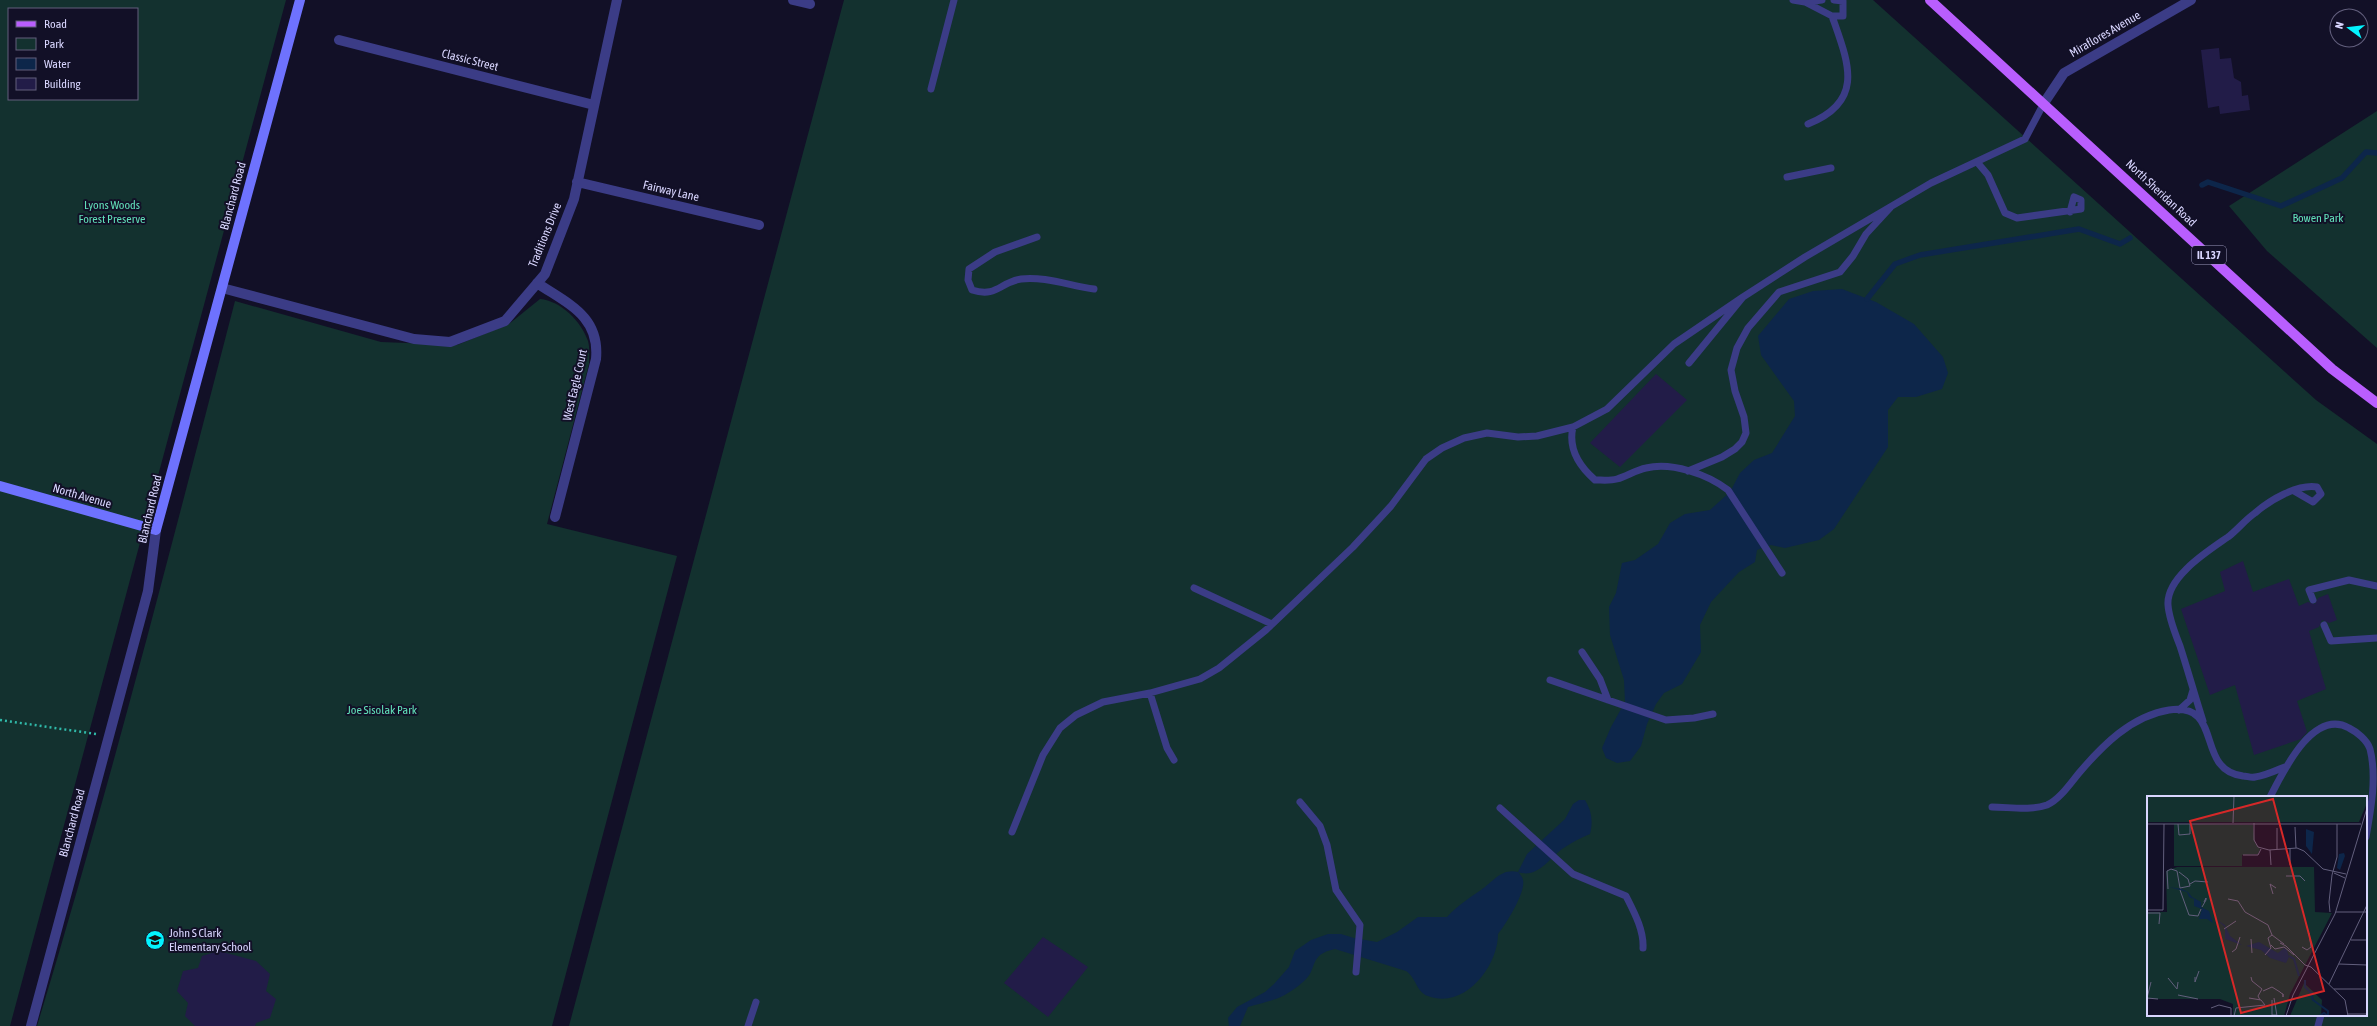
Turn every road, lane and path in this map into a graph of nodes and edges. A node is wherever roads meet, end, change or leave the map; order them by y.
1 (300, 0) edge
2 (617, 0) edge
3 (793, 0) edge
4 (954, 0) edge
5 (1793, 0) edge
6 (1822, 0) edge
7 (1834, 0) edge
8 (1930, 0) edge
9 (2191, 0) edge
10 (1805, 2) junction
11 (810, 4) dead end
12 (1832, 16) junction
13 (339, 40) dead end
14 (931, 89) dead end
15 (2044, 103) junction
16 (594, 105) junction
17 (1808, 124) dead end
18 (1976, 162) junction
19 (1831, 168) dead end
20 (1787, 177) dead end
21 (577, 182) junction
22 (1891, 206) junction
23 (2070, 212) dead end
24 (759, 225) dead end
25 (1037, 237) dead end
26 (537, 283) junction
27 (222, 288) junction
28 (1094, 289) dead end
29 (1743, 297) junction
30 (1689, 363) dead end
31 (2377, 403) edge
32 (1573, 426) junction
33 (1688, 471) junction
34 (0, 486) edge
35 (2294, 491) dead end
36 (555, 517) dead end
37 (156, 530) junction
38 (1782, 573) dead end
39 (2377, 586) edge
40 (1194, 588) dead end
41 (2313, 600) dead end
42 (1272, 624) junction
43 (2324, 625) dead end
44 (2377, 638) edge
45 (1582, 652) dead end
46 (1550, 680) dead end
47 (2194, 690) junction
48 (1150, 693) junction
49 (1608, 700) junction
50 (2179, 710) junction
51 (1713, 714) dead end
52 (0, 720) edge
53 (2203, 721) junction
54 (109, 736) junction
55 (1174, 760) dead end
56 (2287, 766) junction
57 (2271, 796) edge
58 (1300, 802) dead end
59 (1992, 807) dead end
60 (1500, 808) dead end
61 (2367, 828) edge
62 (1012, 832) dead end
63 (1643, 948) dead end
64 (1356, 972) dead end
65 (756, 1002) dead end
66 (2321, 1016) edge
67 (31, 1026) edge
68 (748, 1026) edge
69 (2318, 1026) edge

1 - 27 street, Blanchard Road
2 - 16 street, Traditions Drive
3 - 11 street
4 - 14 lane
5 - 10 lane
6 - 10 lane
7 - 12 lane
8 - 15 main road, North Sheridan Road / IL 137
9 - 15 street, Miraflores Avenue
10 - 12 lane
12 - 17 lane
13 - 16 street, Classic Street
15 - 18 lane
15 - 31 main road, North Sheridan Road / IL 137
16 - 21 street, Traditions Drive
18 - 22 lane
18 - 23 lane
19 - 20 lane
21 - 24 street, Fairway Lane
21 - 26 street, Traditions Drive
22 - 29 lane
22 - 33 lane
25 - 28 lane
26 - 27 street, Traditions Drive
26 - 36 street, West Eagle Court
27 - 37 street, Blanchard Road
29 - 30 lane
29 - 32 lane
32 - 33 lane
32 - 42 lane
33 - 38 lane
34 - 37 street, North Avenue
35 - 47 lane
37 - 54 street, Blanchard Road
39 - 41 lane
40 - 42 lane
42 - 48 lane
43 - 44 lane
45 - 49 lane
46 - 49 lane
47 - 50 lane
47 - 53 lane
48 - 55 lane
48 - 62 lane
49 - 51 lane
50 - 53 lane
50 - 59 lane
52 - 54 path
53 - 56 lane
54 - 67 street, Blanchard Road
56 - 57 lane
56 - 61 lane
58 - 64 lane
60 - 63 lane
65 - 68 lane
66 - 69 lane

